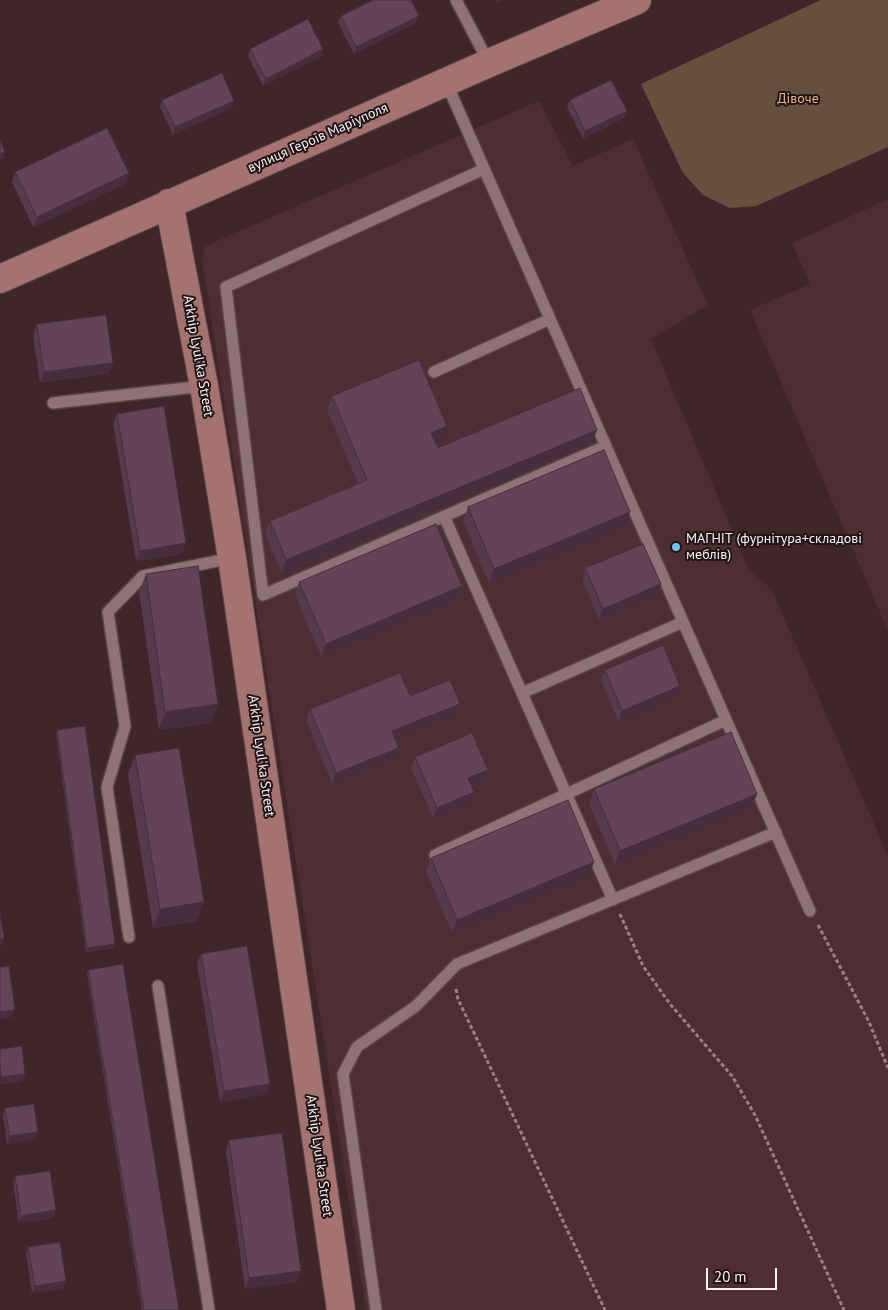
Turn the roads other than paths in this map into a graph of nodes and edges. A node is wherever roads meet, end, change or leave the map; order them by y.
1 (456, 0) edge
2 (637, 0) edge
3 (488, 63) junction
4 (446, 82) junction
5 (484, 169) junction
6 (169, 203) junction
7 (0, 279) edge
8 (550, 319) junction
9 (434, 372) dead end
10 (204, 386) junction
11 (53, 403) dead end
12 (606, 446) junction
13 (444, 516) junction
14 (232, 558) junction
15 (683, 622) junction
16 (522, 693) junction
17 (726, 720) junction
18 (567, 794) junction
19 (776, 832) junction
20 (435, 855) edge
21 (614, 900) junction
22 (810, 911) road end
23 (129, 937) dead end
24 (158, 986) dead end
25 (209, 1310) edge
26 (341, 1310) edge
27 (376, 1310) edge

1 - 3 lane
2 - 3 street, вулиця Героїв Маріуполя
3 - 4 street, вулиця Героїв Маріуполя
4 - 5 lane
4 - 6 street, вулиця Героїв Маріуполя
5 - 8 lane
5 - 13 lane
6 - 7 street, вулиця Героїв Маріуполя
6 - 10 street, Arkhip Lyul'ka Street
8 - 9 lane
8 - 12 lane
10 - 11 lane
10 - 14 street, Arkhip Lyul'ka Street
12 - 13 lane
12 - 15 lane
13 - 16 lane
14 - 23 lane
14 - 26 street, Arkhip Lyul'ka Street
15 - 16 lane
15 - 17 lane
16 - 18 lane
17 - 18 lane
17 - 19 lane
18 - 20 lane
18 - 21 lane
19 - 21 lane
19 - 22 lane
21 - 27 lane
24 - 25 lane

